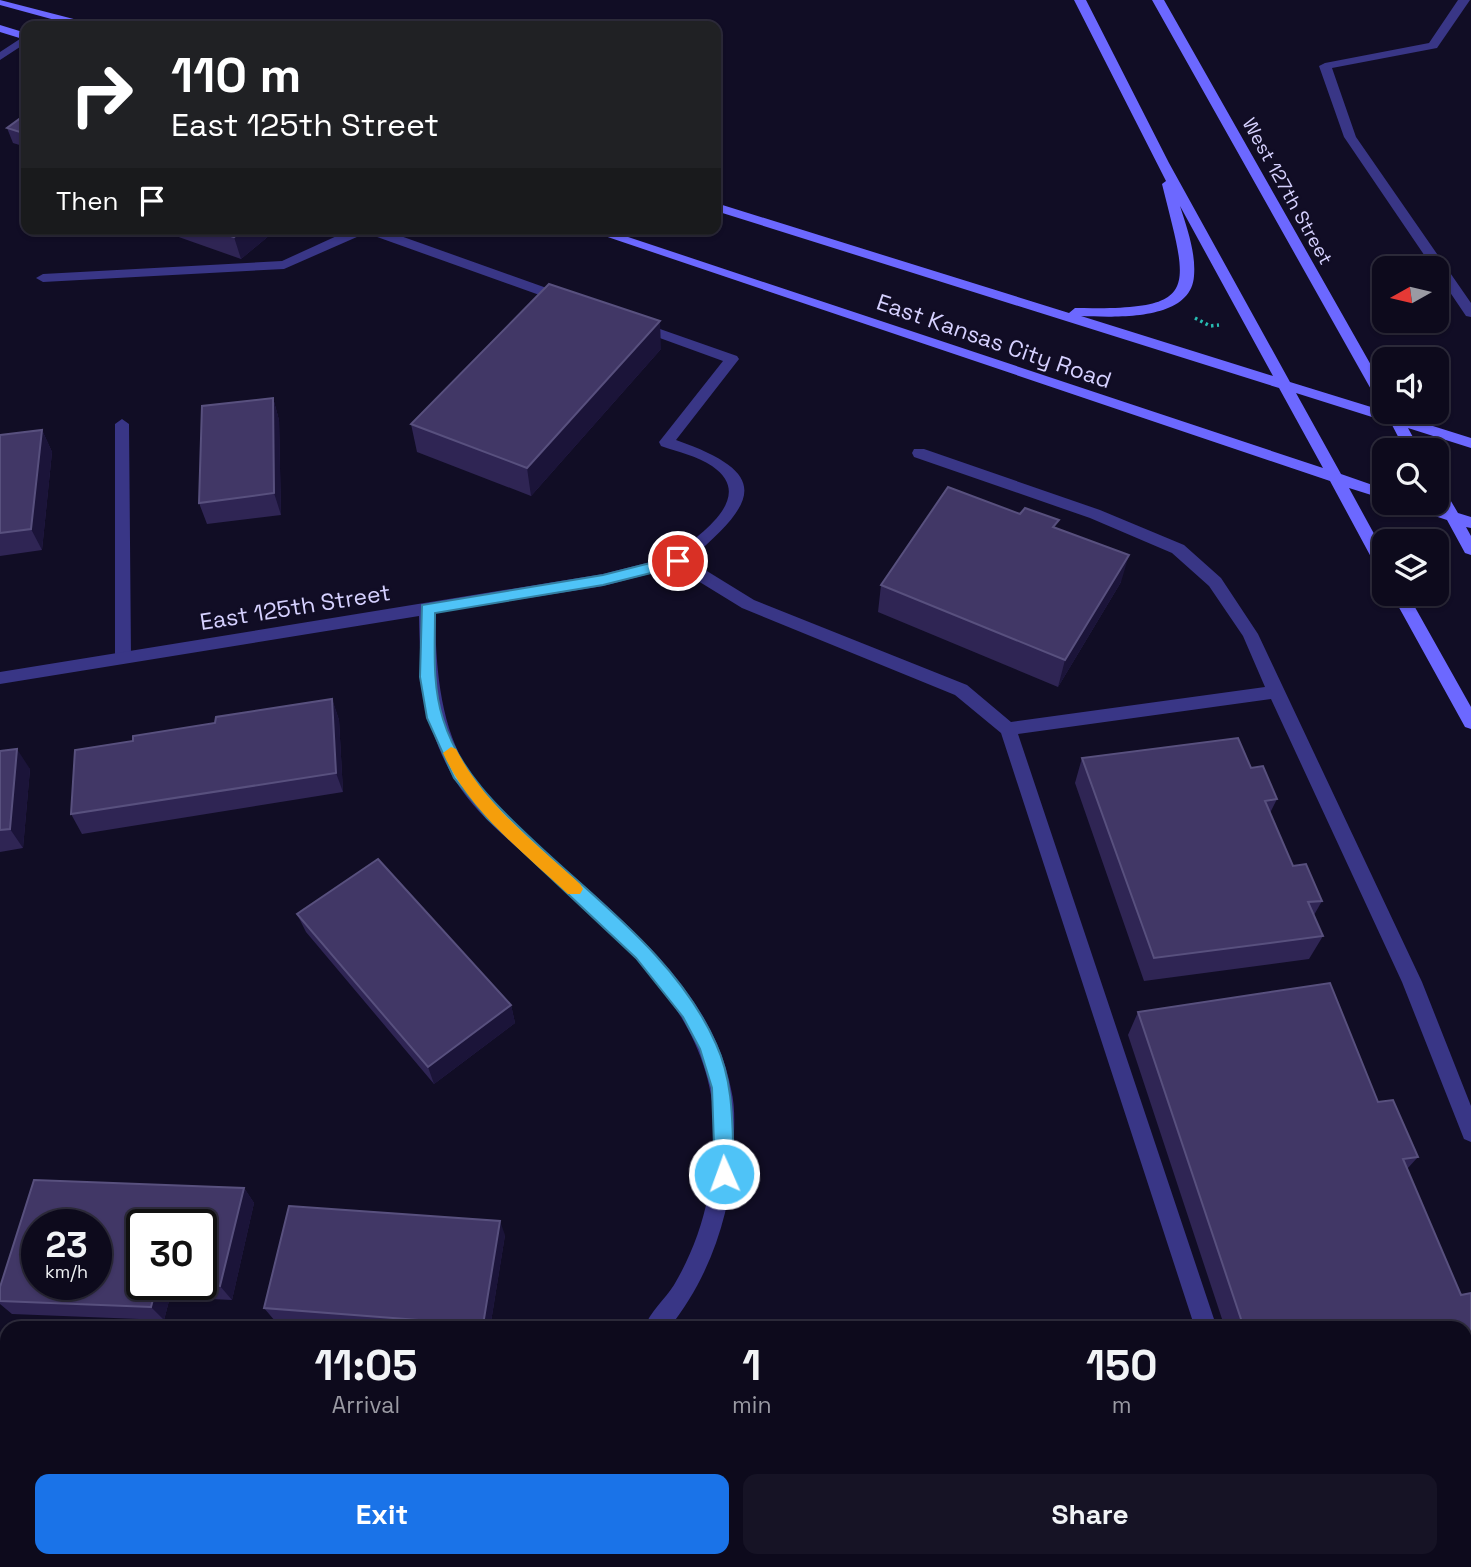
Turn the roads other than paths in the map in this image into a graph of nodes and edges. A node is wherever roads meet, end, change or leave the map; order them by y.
1 (1080, 0) edge
2 (1158, 0) edge
3 (1464, 0) edge
4 (0, 2) edge
5 (70, 21) edge
6 (0, 28) edge
7 (21, 36) edge
8 (21, 42) edge
9 (0, 57) edge
10 (1163, 163) junction
11 (721, 208) edge
12 (352, 235) edge
13 (383, 235) edge
14 (608, 235) edge
15 (44, 278) dead end
16 (576, 303) edge
17 (1059, 313) junction
18 (1471, 313) edge
19 (628, 322) edge
20 (1372, 379) edge
21 (1284, 384) junction
22 (1372, 409) edge
23 (122, 424) dead end
24 (1418, 424) edge
25 (1471, 443) edge
26 (919, 453) dead end
27 (1336, 478) junction
28 (1372, 490) edge
29 (1449, 512) edge
30 (1446, 515) edge
31 (1452, 517) junction
32 (1471, 523) edge
33 (1372, 544) edge
34 (1471, 549) edge
35 (678, 561) junction
36 (1406, 606) edge
37 (427, 609) junction
38 (123, 658) junction
39 (0, 678) edge
40 (1276, 692) junction
41 (1471, 722) edge
42 (1008, 729) junction
43 (1471, 1132) edge
44 (662, 1321) edge
45 (1204, 1321) edge

1 - 10 main road
2 - 20 main road, West 127th Street
3 - 18 street
4 - 5 main road
6 - 7 main road
8 - 9 street
10 - 17 main road
10 - 21 main road
11 - 17 main road, East Kansas City Road
12 - 15 street
13 - 16 street
14 - 27 main road, East Kansas City Road
17 - 21 main road, East Kansas City Road
19 - 35 street
21 - 22 main road, East Kansas City Road
21 - 27 main road
23 - 38 street
24 - 25 main road, East Kansas City Road
26 - 40 street
27 - 28 main road, East Kansas City Road
27 - 33 main road
29 - 31 main road
30 - 31 main road
31 - 32 main road
31 - 34 main road
35 - 37 street, East 125th Street
35 - 42 street
36 - 41 main road
37 - 38 street, East 125th Street
37 - 44 street
38 - 39 street, East 125th Street
40 - 42 street
40 - 43 street
42 - 45 street

